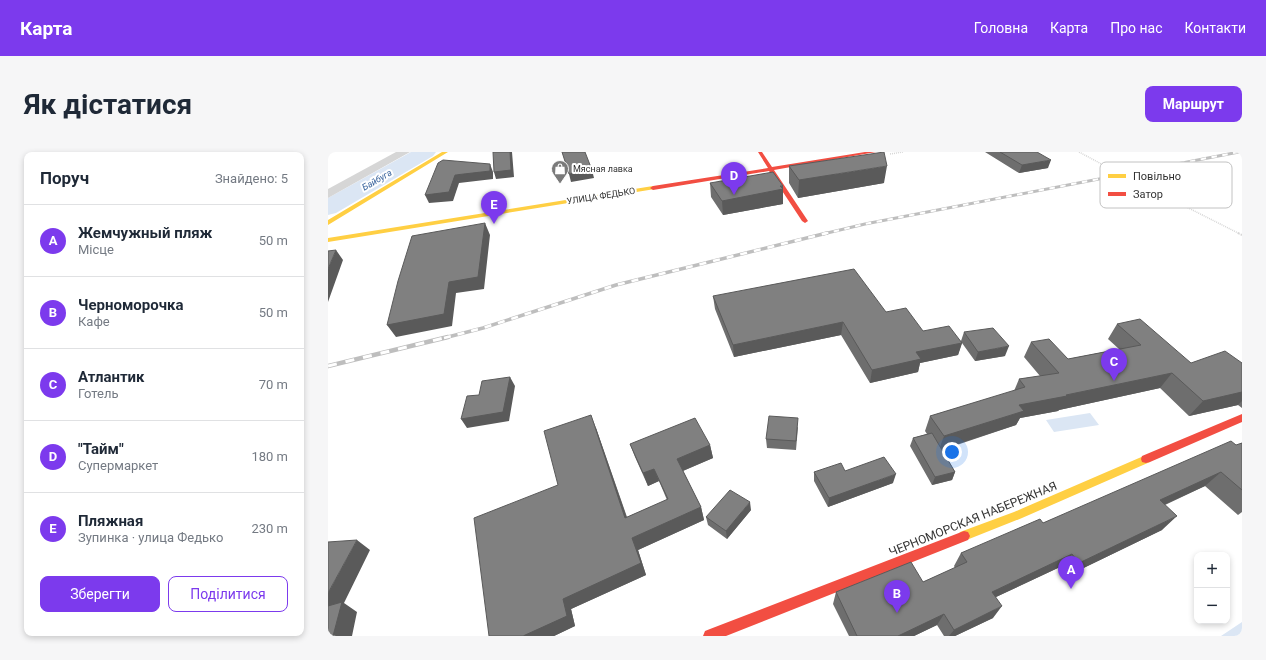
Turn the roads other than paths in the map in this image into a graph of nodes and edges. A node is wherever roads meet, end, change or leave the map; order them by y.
1 (404, 152) edge
2 (447, 152) edge
3 (760, 152) edge
4 (874, 152) edge
5 (772, 169) junction
6 (328, 194) edge
7 (805, 221) dead end
8 (328, 223) edge
9 (328, 240) edge
10 (1242, 418) edge
11 (710, 636) edge

1 - 6 street
2 - 8 street
3 - 5 street
4 - 5 street, УЛИЦА ФЕДЬКО
5 - 7 street
5 - 9 street, УЛИЦА ФЕДЬКО
10 - 11 street, ЧЕРНОМОРСКАЯ НАБЕРЕЖНАЯ

